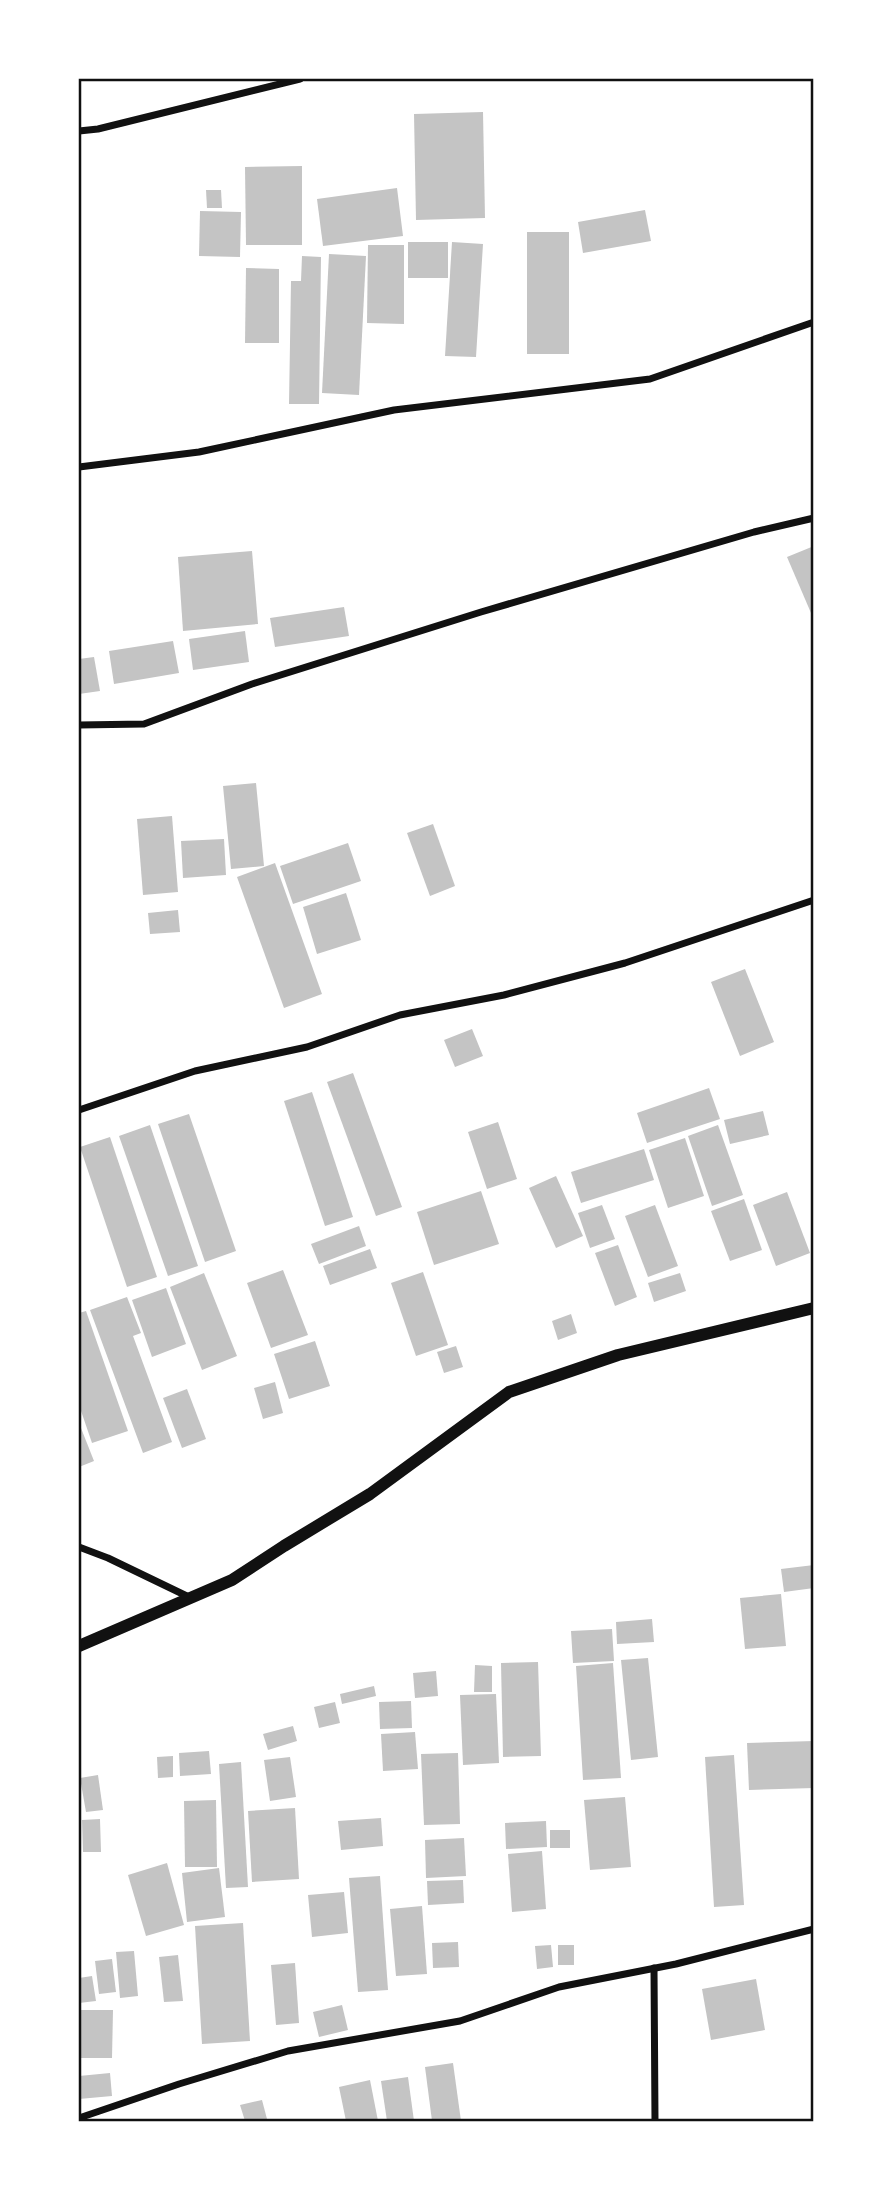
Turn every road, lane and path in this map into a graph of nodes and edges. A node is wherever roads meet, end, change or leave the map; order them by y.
1 (300, 79) edge
2 (79, 131) edge
3 (814, 322) edge
4 (79, 467) edge
5 (814, 518) edge
6 (79, 725) edge
7 (814, 900) edge
8 (79, 1110) edge
9 (814, 1308) edge
10 (79, 1547) edge
11 (192, 1598) junction
12 (79, 1646) edge
13 (814, 1929) edge
14 (654, 1968) junction
15 (79, 2118) edge
16 (655, 2121) edge

1 - 2 street
3 - 4 street
5 - 6 street
7 - 8 street
9 - 11 street
10 - 11 street
11 - 12 street
13 - 14 street
14 - 15 street
14 - 16 street

